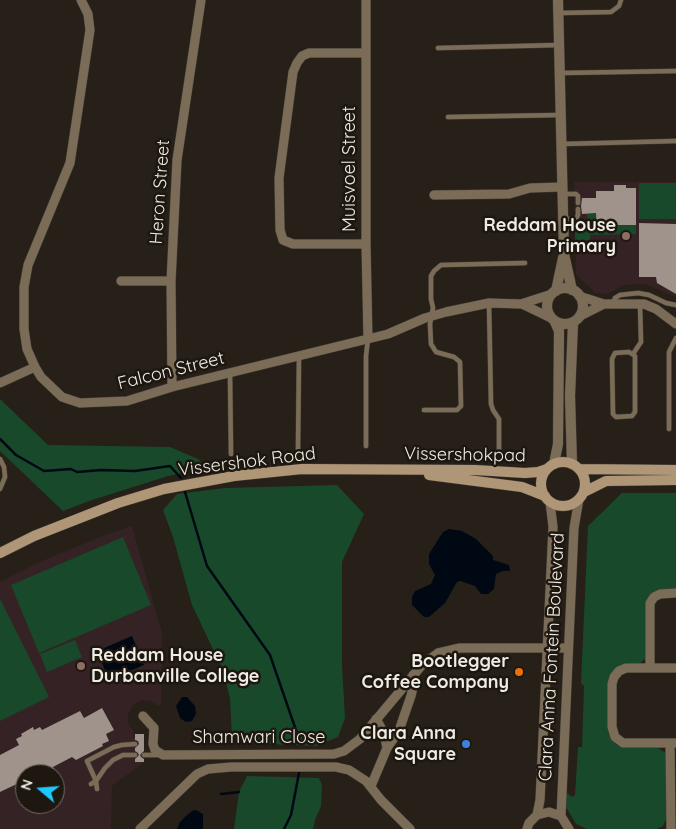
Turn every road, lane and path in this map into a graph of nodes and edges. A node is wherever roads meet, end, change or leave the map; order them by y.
1 (81, 0) edge
2 (201, 0) edge
3 (366, 0) edge
4 (558, 0) edge
5 (621, 0) edge
6 (558, 13) junction
7 (559, 45) junction
8 (438, 48) dead end
9 (365, 52) junction
10 (676, 71) edge
11 (560, 74) junction
12 (560, 115) junction
13 (448, 118) dead end
14 (676, 141) edge
15 (561, 144) junction
16 (562, 191) junction
17 (434, 195) dead end
18 (563, 219) junction
19 (366, 244) junction
20 (564, 254) junction
21 (525, 263) dead end
22 (122, 281) dead end
23 (171, 281) junction
24 (554, 293) junction
25 (576, 293) junction
26 (640, 303) junction
27 (489, 304) junction
28 (522, 304) junction
29 (608, 304) junction
30 (676, 305) edge
31 (432, 316) junction
32 (576, 319) junction
33 (553, 320) junction
34 (676, 324) edge
35 (676, 338) edge
36 (368, 339) junction
37 (633, 354) junction
38 (299, 356) junction
39 (35, 367) junction
40 (230, 373) junction
41 (0, 383) edge
42 (669, 385) junction
43 (676, 385) edge
44 (172, 388) junction
45 (424, 410) dead end
46 (669, 429) dead end
47 (366, 446) dead end
48 (298, 450) dead end
49 (499, 451) dead end
50 (231, 454) dead end
51 (0, 459) edge
52 (551, 467) junction
53 (576, 467) junction
54 (390, 470) junction
55 (676, 470) edge
56 (676, 480) edge
57 (0, 489) edge
58 (582, 496) junction
59 (548, 499) junction
60 (0, 553) edge
61 (676, 593) edge
62 (547, 648) junction
63 (568, 648) junction
64 (650, 668) junction
65 (676, 668) edge
66 (413, 675) junction
67 (143, 716) dead end
68 (376, 719) junction
69 (673, 743) edge
70 (122, 744) junction
71 (135, 744) dead end
72 (387, 748) junction
73 (123, 755) junction
74 (135, 755) dead end
75 (144, 755) dead end
76 (163, 755) junction
77 (96, 781) junction
78 (91, 784) dead end
79 (370, 786) junction
80 (97, 789) dead end
81 (537, 815) junction
82 (561, 816) junction
83 (140, 829) edge
84 (410, 829) edge
85 (527, 829) edge
86 (569, 829) edge
87 (671, 829) edge

1 - 39 street, Falcon Street
2 - 23 street, Heron Street
3 - 9 street, Muisvoel Street
4 - 6 street
5 - 6 lane
6 - 7 street
7 - 8 lane
7 - 11 street
9 - 19 street, Muisvoel Street
9 - 19 street
10 - 11 lane
11 - 12 street
12 - 13 lane
12 - 15 street
14 - 15 lane
15 - 16 street
16 - 17 street
16 - 18 street
16 - 18 lane
18 - 20 street
19 - 36 street, Muisvoel Street
20 - 24 street
20 - 25 street
21 - 31 lane
22 - 23 street
23 - 44 street, Heron Street
24 - 25 street
24 - 28 street, Falcon Street
24 - 33 street
25 - 29 street
25 - 32 street
26 - 29 street
26 - 34 street
26 - 37 lane
27 - 28 street, Falcon Street
27 - 31 street, Falcon Street
27 - 49 lane
28 - 33 street, Falcon Street
29 - 30 lane
29 - 32 street
31 - 36 street, Falcon Street
31 - 45 lane
32 - 33 street
32 - 53 street
33 - 52 street
35 - 42 lane
36 - 38 street, Falcon Street
36 - 47 lane
37 - 37 lane
38 - 40 street, Falcon Street
38 - 48 lane
39 - 41 street
39 - 44 street, Falcon Street
40 - 44 street, Falcon Street
40 - 50 lane
42 - 43 lane
42 - 46 lane
51 - 57 lane
52 - 53 main road
52 - 54 main road, Vissershokpad
52 - 59 main road
53 - 55 main road
53 - 58 main road
54 - 59 main road, Vissershokpad
54 - 60 main road, Vissershok Road
56 - 58 main road
58 - 59 main road
58 - 63 street, Clara Anna Fontein Boulevard
59 - 62 street, Clara Anna Fontein Boulevard
61 - 64 street
62 - 63 street, Shamwari Close
62 - 66 street, Shamwari Close
62 - 81 street, Clara Anna Fontein Boulevard
63 - 82 street, Clara Anna Fontein Boulevard
64 - 65 street
64 - 69 street
66 - 68 street, Shamwari Close
66 - 72 street
67 - 76 street
68 - 72 street
68 - 76 street, Shamwari Close
69 - 87 street
70 - 71 lane
70 - 73 lane
70 - 77 lane
72 - 79 street
73 - 74 lane
73 - 77 lane
75 - 76 lane
77 - 78 lane
77 - 80 lane
79 - 83 street
79 - 84 street
81 - 82 street
81 - 85 street
82 - 86 street

